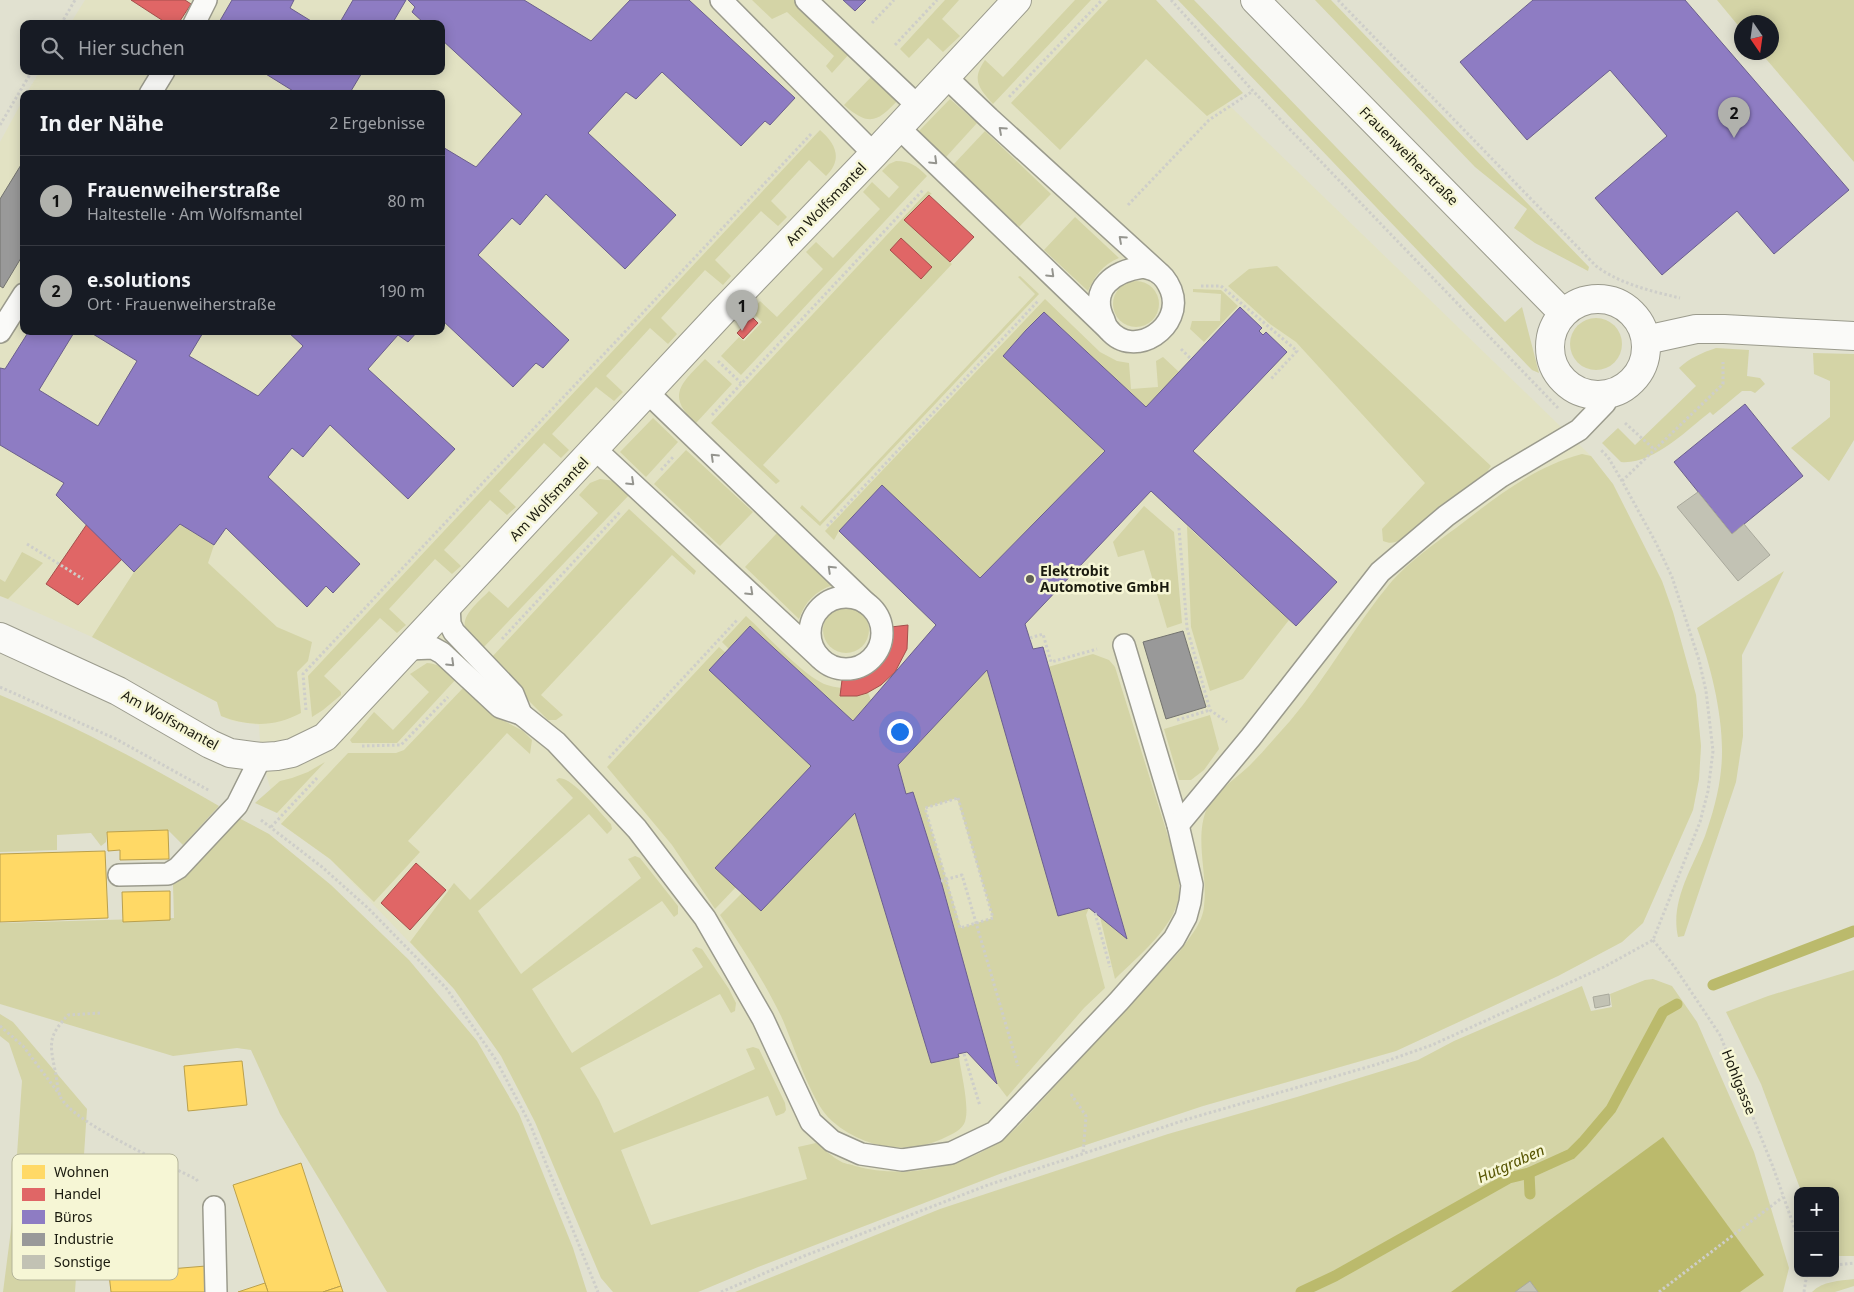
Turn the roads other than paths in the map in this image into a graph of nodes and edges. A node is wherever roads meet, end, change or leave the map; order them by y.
1 (206, 0) edge
2 (721, 0) edge
3 (806, 0) edge
4 (1017, 0) edge
5 (1255, 0) edge
6 (196, 20) edge
7 (162, 75) edge
8 (946, 77) junction
9 (152, 90) edge
10 (919, 107) junction
11 (899, 128) junction
12 (874, 154) junction
13 (1158, 272) junction
14 (20, 300) edge
15 (1563, 313) junction
16 (1109, 330) junction
17 (0, 332) edge
18 (1854, 336) edge
19 (1646, 340) junction
20 (648, 393) junction
21 (1605, 399) junction
22 (595, 449) junction
23 (866, 603) junction
24 (449, 605) junction
25 (0, 637) edge
26 (1124, 645) road end
27 (408, 649) junction
28 (820, 658) junction
29 (521, 714) junction
30 (261, 757) junction
31 (1178, 825) junction
32 (119, 875) dead end
33 (214, 1207) road end
34 (216, 1292) edge

1 - 6 lane
2 - 12 lane
3 - 10 lane
4 - 8 street, Am Wolfsmantel
5 - 15 street, Frauenweiherstraße
7 - 9 lane
8 - 10 street, Am Wolfsmantel
13 -> 8 lane
10 - 11 street, Am Wolfsmantel
11 - 12 street, Am Wolfsmantel
11 -> 16 lane
12 - 20 street, Am Wolfsmantel
13 - 16 lane
13 - 16 lane
14 - 17 lane
15 - 19 street
15 - 21 street
18 - 19 street
19 - 21 street
20 - 22 street, Am Wolfsmantel
23 -> 20 lane
21 - 31 lane
22 - 24 street, Am Wolfsmantel
22 -> 28 lane
23 - 28 lane
23 - 28 lane
24 - 27 street, Am Wolfsmantel
24 - 29 lane
25 - 30 street, Am Wolfsmantel
26 - 31 lane
27 -> 29 lane
27 - 30 street, Am Wolfsmantel
29 - 31 lane
30 - 32 lane
33 - 34 lane

